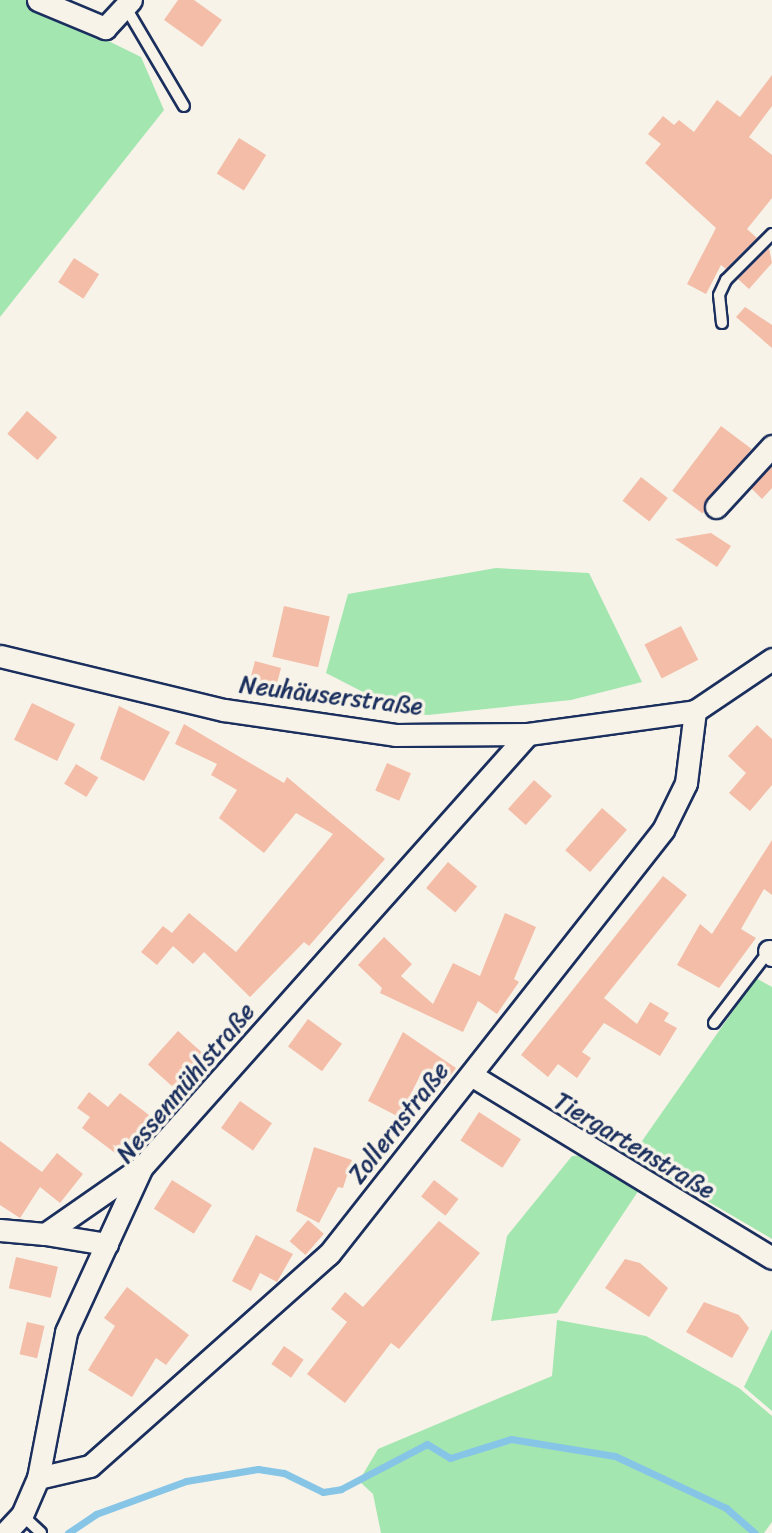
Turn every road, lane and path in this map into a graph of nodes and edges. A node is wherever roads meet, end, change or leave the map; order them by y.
1 (38, 0) edge
2 (128, 3) edge
3 (184, 106) dead end
4 (772, 234) edge
5 (722, 323) dead end
6 (772, 446) edge
7 (716, 507) dead end
8 (0, 656) edge
9 (772, 659) edge
10 (695, 711) junction
11 (528, 734) junction
12 (770, 953) edge
13 (714, 1023) dead end
14 (471, 1075) junction
15 (142, 1167) junction
16 (0, 1230) edge
17 (45, 1234) junction
18 (107, 1244) junction
19 (772, 1258) edge
20 (38, 1478) junction
21 (22, 1515) junction
22 (40, 1532) edge
23 (5, 1533) edge

1 - 2 street
2 - 3 lane
4 - 5 lane
6 - 7 street
8 - 11 street, Neuhäuserstraße
9 - 10 street, Neuhäuserstraße
10 - 11 street, Neuhäuserstraße
10 - 14 street, Zollernstraße
11 - 15 street, Nessenmühlstraße
12 - 13 lane
14 - 19 street, Tiergartenstraße
14 - 20 street, Zollernstraße
15 - 17 street
15 - 18 street, Nessenmühlstraße
16 - 17 street
17 - 18 street
18 - 20 street, Nessenmühlstraße
20 - 21 street, Nessenmühlstraße
21 - 22 lane
21 - 23 street, Nessenmühlstraße

